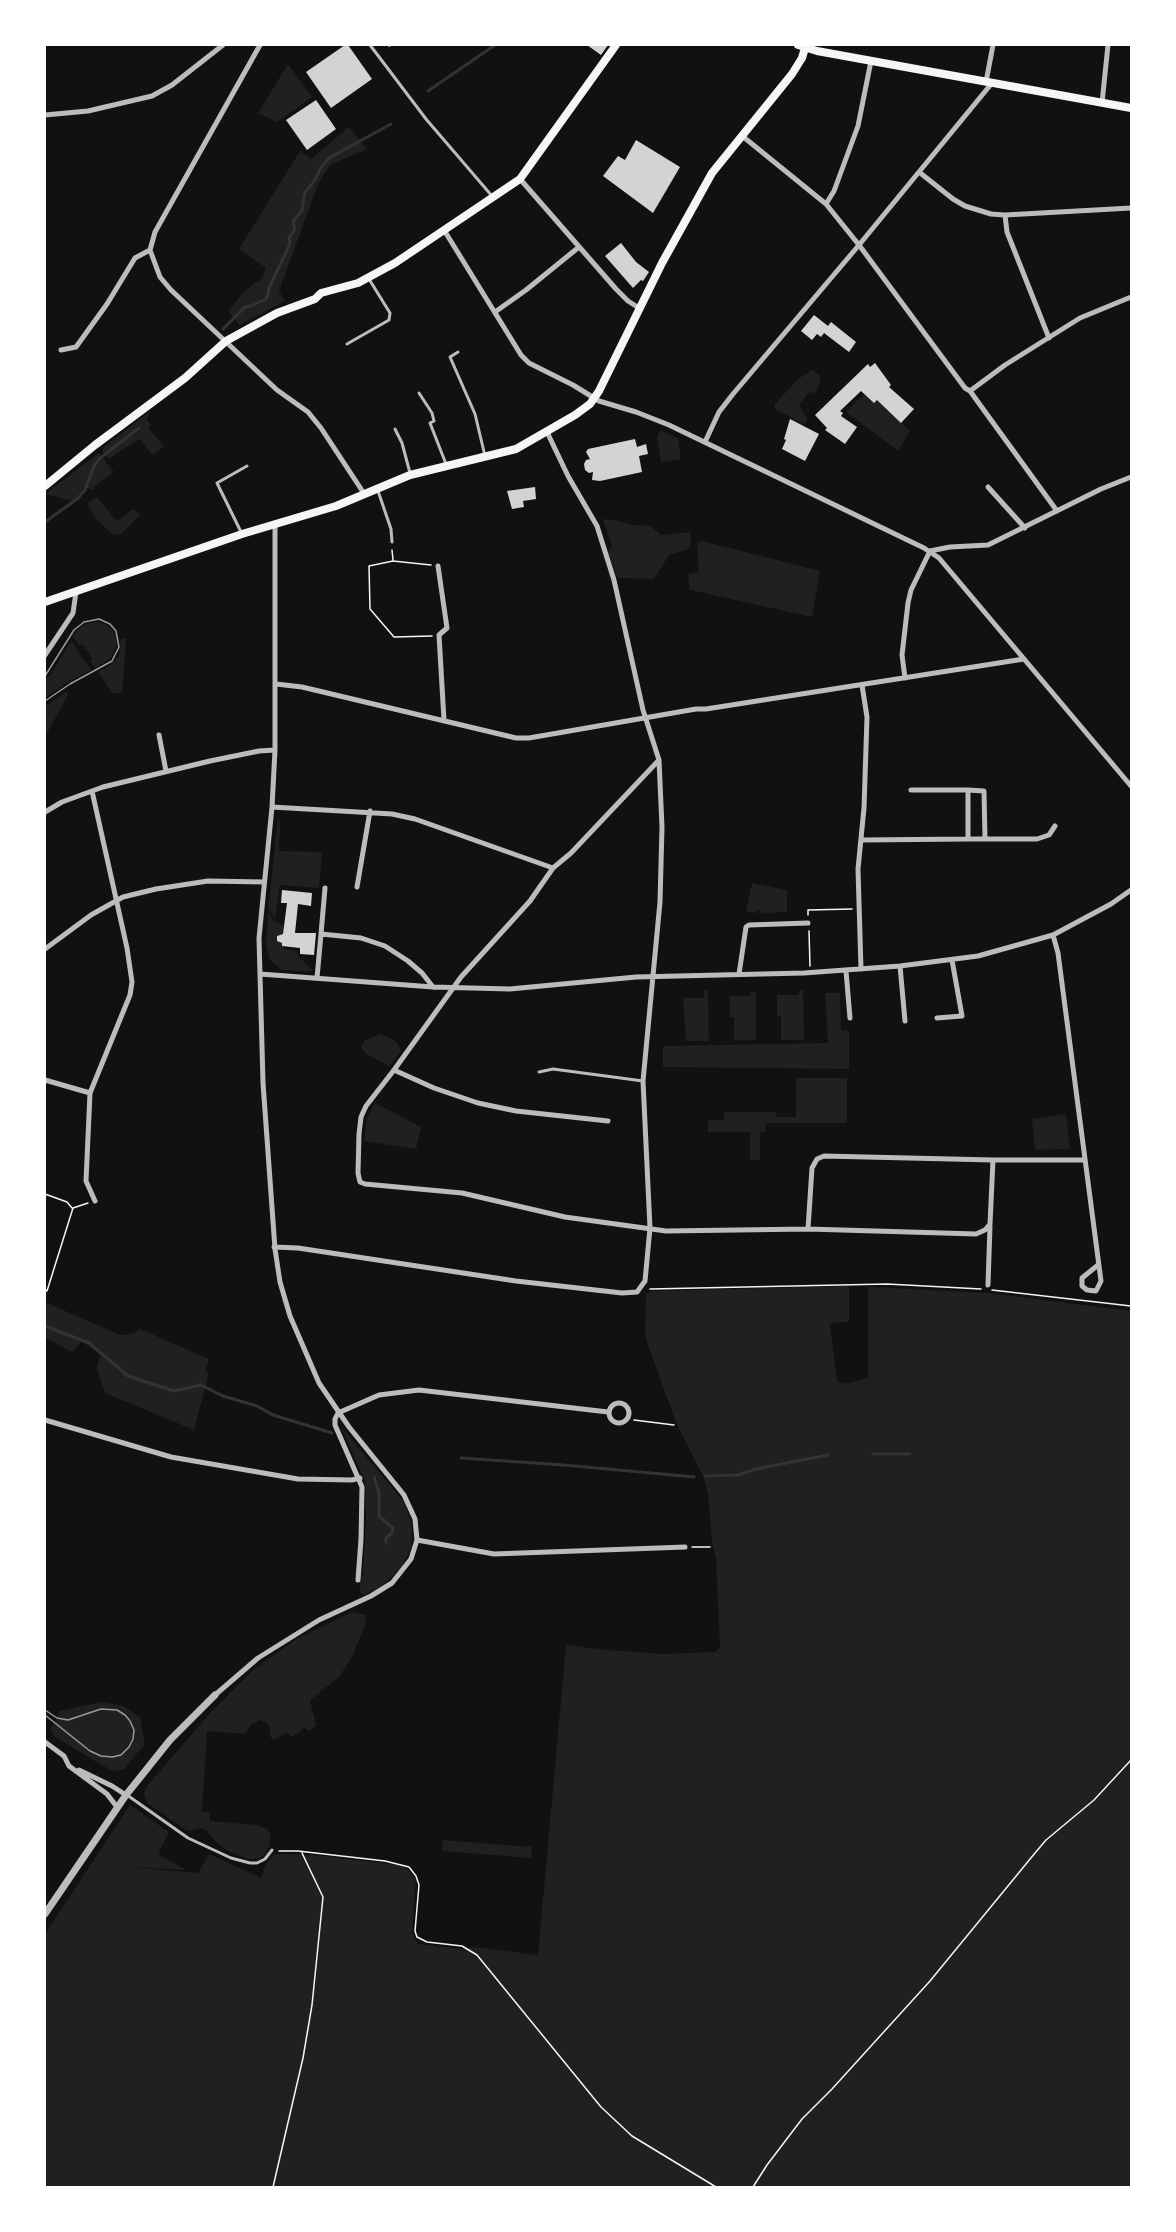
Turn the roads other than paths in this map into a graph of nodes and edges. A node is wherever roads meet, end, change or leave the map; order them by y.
1 (223, 45) edge
2 (260, 45) edge
3 (370, 45) edge
4 (616, 45) edge
5 (993, 45) edge
6 (1108, 45) edge
7 (803, 46) edge
8 (872, 61) junction
9 (989, 82) junction
10 (1102, 103) junction
11 (1131, 108) edge
12 (45, 115) edge
13 (741, 135) junction
14 (919, 172) junction
15 (520, 178) junction
16 (493, 197) junction
17 (826, 204) junction
18 (1131, 208) edge
19 (1005, 215) junction
20 (444, 230) junction
21 (859, 245) junction
22 (579, 247) junction
23 (150, 250) junction
24 (368, 278) junction
25 (1131, 297) edge
26 (639, 308) junction
27 (495, 312) junction
28 (1049, 338) junction
29 (226, 341) junction
30 (347, 344) dead end
31 (61, 350) dead end
32 (458, 352) dead end
33 (969, 391) junction
34 (418, 393) dead end
35 (594, 399) junction
36 (395, 429) dead end
37 (547, 432) junction
38 (705, 442) junction
39 (486, 458) junction
40 (247, 466) dead end
41 (446, 466) junction
42 (410, 475) junction
43 (1131, 477) edge
44 (45, 486) edge
45 (988, 487) dead end
46 (378, 489) junction
47 (364, 495) junction
48 (1057, 511) junction
49 (275, 525) junction
50 (1025, 528) junction
51 (242, 534) junction
52 (392, 543) road end
53 (930, 551) junction
54 (438, 566) road end
55 (76, 592) junction
56 (45, 602) edge
57 (45, 655) edge
58 (1024, 659) junction
59 (905, 678) junction
60 (276, 684) junction
61 (862, 685) junction
62 (647, 718) junction
63 (444, 720) junction
64 (159, 735) dead end
65 (275, 750) junction
66 (659, 760) junction
67 (166, 771) junction
68 (1131, 786) edge
69 (911, 790) dead end
70 (968, 790) junction
71 (92, 791) junction
72 (272, 807) junction
73 (370, 811) junction
74 (45, 812) edge
75 (1055, 826) dead end
76 (968, 839) junction
77 (985, 839) junction
78 (862, 840) junction
79 (554, 868) junction
80 (264, 882) junction
81 (357, 887) dead end
82 (325, 888) dead end
83 (1131, 890) edge
84 (117, 903) junction
85 (808, 923) road end
86 (321, 934) junction
87 (1053, 934) junction
88 (45, 949) edge
89 (952, 960) junction
90 (900, 966) junction
91 (861, 969) junction
92 (846, 970) junction
93 (260, 974) junction
94 (739, 974) junction
95 (652, 977) junction
96 (317, 978) junction
97 (433, 987) junction
98 (453, 988) junction
99 (850, 1017) dead end
100 (937, 1018) dead end
101 (905, 1021) dead end
102 (394, 1070) junction
103 (539, 1072) dead end
104 (45, 1080) edge
105 (643, 1081) junction
106 (90, 1093) junction
107 (608, 1121) dead end
108 (993, 1160) junction
109 (1085, 1160) junction
110 (95, 1201) road end
111 (990, 1224) junction
112 (650, 1228) junction
113 (808, 1229) junction
114 (274, 1247) junction
115 (1098, 1265) junction
116 (988, 1285) dead end
117 (608, 1412) dead end
118 (338, 1413) junction
119 (45, 1420) edge
120 (360, 1478) junction
121 (417, 1540) junction
122 (685, 1547) road end
123 (358, 1580) dead end
124 (214, 1695) joint
125 (45, 1742) edge
126 (69, 1766) junction
127 (126, 1795) junction
128 (117, 1808) junction
129 (272, 1850) road end
130 (45, 1914) edge

1 - 12 street
2 - 23 street
3 - 16 lane
4 - 15 main road
5 - 9 street
6 - 10 street
7 - 8 main road
7 - 13 main road
8 - 9 main road
8 - 17 street
9 - 10 main road
9 - 14 street
10 - 11 main road
13 - 17 street
13 - 26 main road
14 - 19 street
14 - 21 street
15 - 16 main road
15 - 22 street
16 - 20 main road
17 - 21 street
18 - 19 street
19 - 28 street
20 - 24 main road
20 - 27 street
21 - 33 street
21 - 38 street
22 - 26 street
22 - 27 street
23 - 29 street
23 - 31 street
24 - 29 main road
24 - 30 lane
25 - 28 street
26 - 35 main road
27 - 35 street
28 - 33 street
29 - 44 main road
29 - 47 street
32 - 39 lane
33 - 48 street
34 - 41 lane
35 - 37 main road
35 - 38 street
36 - 42 lane
37 - 39 main road
37 - 62 street
38 - 53 street
39 - 41 main road
40 - 51 lane
41 - 42 main road
42 - 46 main road
43 - 48 street
45 - 50 street
46 - 47 main road
46 - 52 lane
47 - 49 main road
48 - 50 street
49 - 51 main road
49 - 60 street
50 - 53 street
51 - 55 main road
53 - 58 street
53 - 59 street
54 - 63 street
55 - 56 main road
55 - 57 street
58 - 59 street
58 - 68 street
59 - 61 street
60 - 63 street
60 - 65 street
61 - 62 street
61 - 78 street
62 - 63 street
62 - 66 street
64 - 67 street
65 - 67 street
65 - 72 street
66 - 79 street
66 - 95 street
67 - 71 street
69 - 70 street
70 - 76 street
70 - 77 street
71 - 74 street
71 - 84 street
72 - 73 street
72 - 80 street
73 - 79 street
73 - 81 street
75 - 77 street
76 - 77 street
76 - 78 street
78 - 91 street
79 - 98 street
80 - 84 street
80 - 93 street
82 - 86 street
83 - 87 street
84 - 88 street
84 - 106 street
85 - 94 street
86 - 96 street
86 - 97 street
87 - 89 street
87 - 109 street
89 - 90 street
89 - 100 street
90 - 91 street
90 - 101 street
91 - 92 street
92 - 94 street
92 - 99 street
93 - 96 street
93 - 114 street
94 - 95 street
95 - 98 street
95 - 105 street
96 - 97 street
97 - 98 street
98 - 102 street
102 - 107 street
102 - 112 street
103 - 105 lane
104 - 106 street
105 - 112 street
106 - 110 street
108 - 109 street
108 - 111 street
108 - 113 street
109 - 115 street
111 - 113 street
111 - 116 street
112 - 113 street
112 - 114 street
114 - 118 street
115 - 115 street
117 - 118 street
118 - 120 street
118 - 121 street
119 - 120 street
120 - 123 street
121 - 122 street
121 - 124 street
124 - 127 street
125 - 126 street
126 - 127 street
126 - 128 street
127 - 128 street
127 - 129 lane
128 - 130 street

